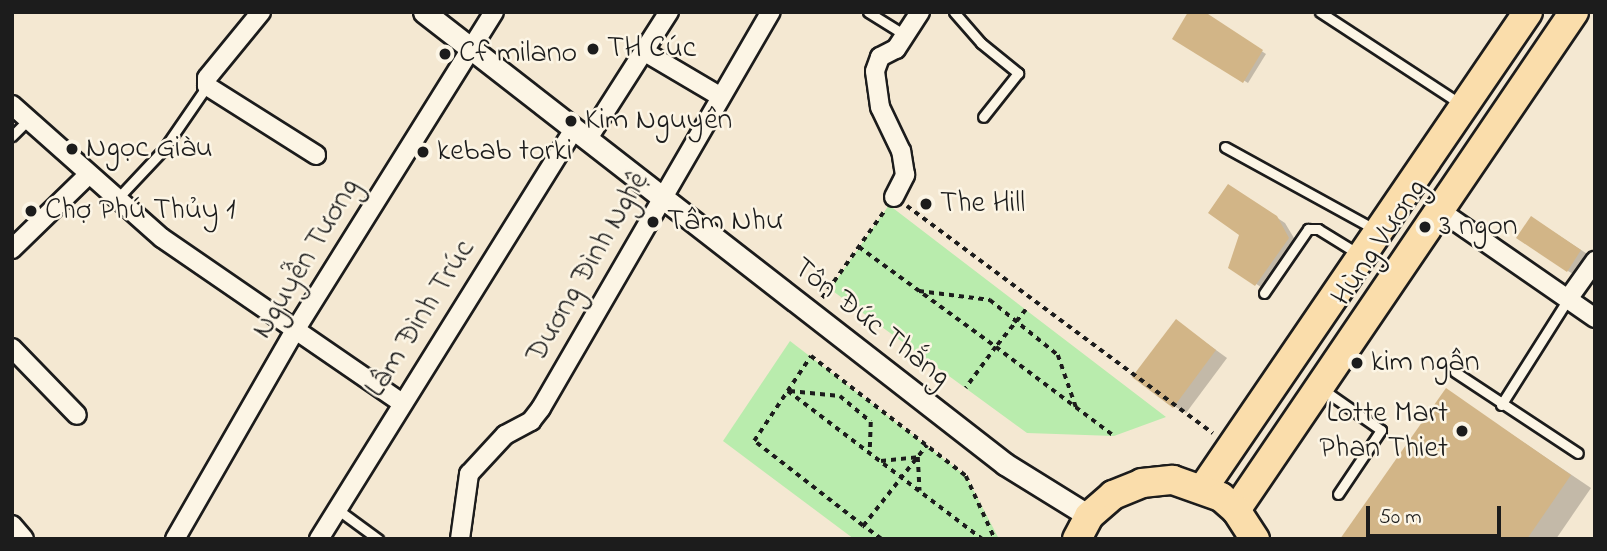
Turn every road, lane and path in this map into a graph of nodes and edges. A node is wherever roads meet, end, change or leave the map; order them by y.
1 (261, 12) edge
2 (424, 12) edge
3 (494, 12) edge
4 (669, 12) edge
5 (771, 12) edge
6 (868, 12) edge
7 (920, 12) edge
8 (954, 12) edge
9 (1320, 12) edge
10 (1528, 12) edge
11 (1574, 12) edge
12 (900, 42) junction
13 (470, 48) junction
14 (645, 52) junction
15 (207, 86) junction
16 (721, 97) junction
17 (12, 105) edge
18 (1464, 106) junction
19 (983, 117) dead end
20 (27, 120) junction
21 (581, 135) junction
22 (12, 136) edge
23 (1225, 147) dead end
24 (316, 155) dead end
25 (87, 176) junction
26 (894, 197) junction
27 (660, 199) junction
28 (116, 201) junction
29 (1442, 212) junction
30 (1378, 232) junction
31 (859, 247) junction
32 (12, 249) edge
33 (1362, 256) junction
34 (1595, 261) edge
35 (918, 290) junction
36 (1264, 293) dead end
37 (1568, 299) junction
38 (1026, 310) dead end
39 (811, 314) junction
40 (1595, 318) edge
41 (1017, 322) junction
42 (294, 332) junction
43 (996, 347) junction
44 (12, 348) edge
45 (1455, 372) dead end
46 (1321, 387) junction
47 (966, 388) dead end
48 (788, 391) junction
49 (402, 403) junction
50 (1501, 405) junction
51 (1076, 407) junction
52 (76, 415) dead end
53 (1114, 436) dead end
54 (927, 445) junction
55 (1232, 446) junction
56 (870, 453) junction
57 (1578, 453) dead end
58 (918, 457) junction
59 (880, 461) junction
60 (901, 477) junction
61 (1204, 487) junction
62 (920, 491) junction
63 (1338, 494) dead end
64 (337, 509) junction
65 (1236, 510) junction
66 (12, 525) edge
67 (863, 526) junction
68 (1083, 528) edge
69 (24, 539) edge
70 (175, 539) edge
71 (318, 539) edge
72 (378, 539) edge
73 (460, 539) edge
74 (881, 539) edge
75 (982, 539) edge
76 (995, 539) edge
77 (1255, 539) edge

1 - 15 street
2 - 13 street, Tôn Đức Thắng
3 - 13 street, Nguyễn Tương
4 - 14 street, Lâm Đình Trúc
5 - 16 street, Dương Đình Nghệ
6 - 12 lane
7 - 12 street
8 - 19 lane
9 - 18 lane
10 - 18 main road, Hùng Vương
11 - 29 main road, Hùng Vương
12 - 26 street
13 - 21 street, Tôn Đức Thắng
13 - 42 street, Nguyễn Tương
14 - 16 street
14 - 21 street, Lâm Đình Trúc
15 - 24 street
15 - 28 lane
16 - 27 street, Dương Đình Nghệ
17 - 20 street
18 - 30 main road, Hùng Vương
20 - 22 lane
20 - 25 street
21 - 27 street, Tôn Đức Thắng
21 - 49 street, Lâm Đình Trúc
23 - 30 lane
25 - 28 street
25 - 32 street
26 - 31 path
26 - 55 path
27 - 39 street, Tôn Đức Thắng
27 - 73 street, Dương Đình Nghệ
28 - 42 street
29 - 37 street
29 - 46 main road, Hùng Vương
30 - 33 main road, Hùng Vương
31 - 35 path
31 - 39 path
33 - 36 lane
33 - 55 main road, Hùng Vương
34 - 37 street
35 - 41 path
35 - 43 path
37 - 40 street
37 - 50 lane
38 - 41 path
39 - 68 street, Tôn Đức Thắng
41 - 43 path
41 - 51 path
42 - 49 street
42 - 70 street, Nguyễn Tương
43 - 47 path
43 - 51 path
44 - 52 street
45 - 50 lane
46 - 63 lane
46 - 65 main road, Hùng Vương
48 - 54 path
48 - 56 path
48 - 56 path
48 - 67 path
49 - 64 street, Lâm Đình Trúc
50 - 57 lane
51 - 53 path
54 - 58 path
54 - 76 path
55 - 61 main road, Hùng Vương
56 - 59 path
58 - 59 path
58 - 60 path
58 - 62 path
59 - 60 path
60 - 62 path
60 - 67 path
61 - 65 main road
61 - 68 main road
62 - 75 path
64 - 71 street, Lâm Đình Trúc
64 - 72 lane
65 - 77 main road
66 - 69 street
67 - 74 path

